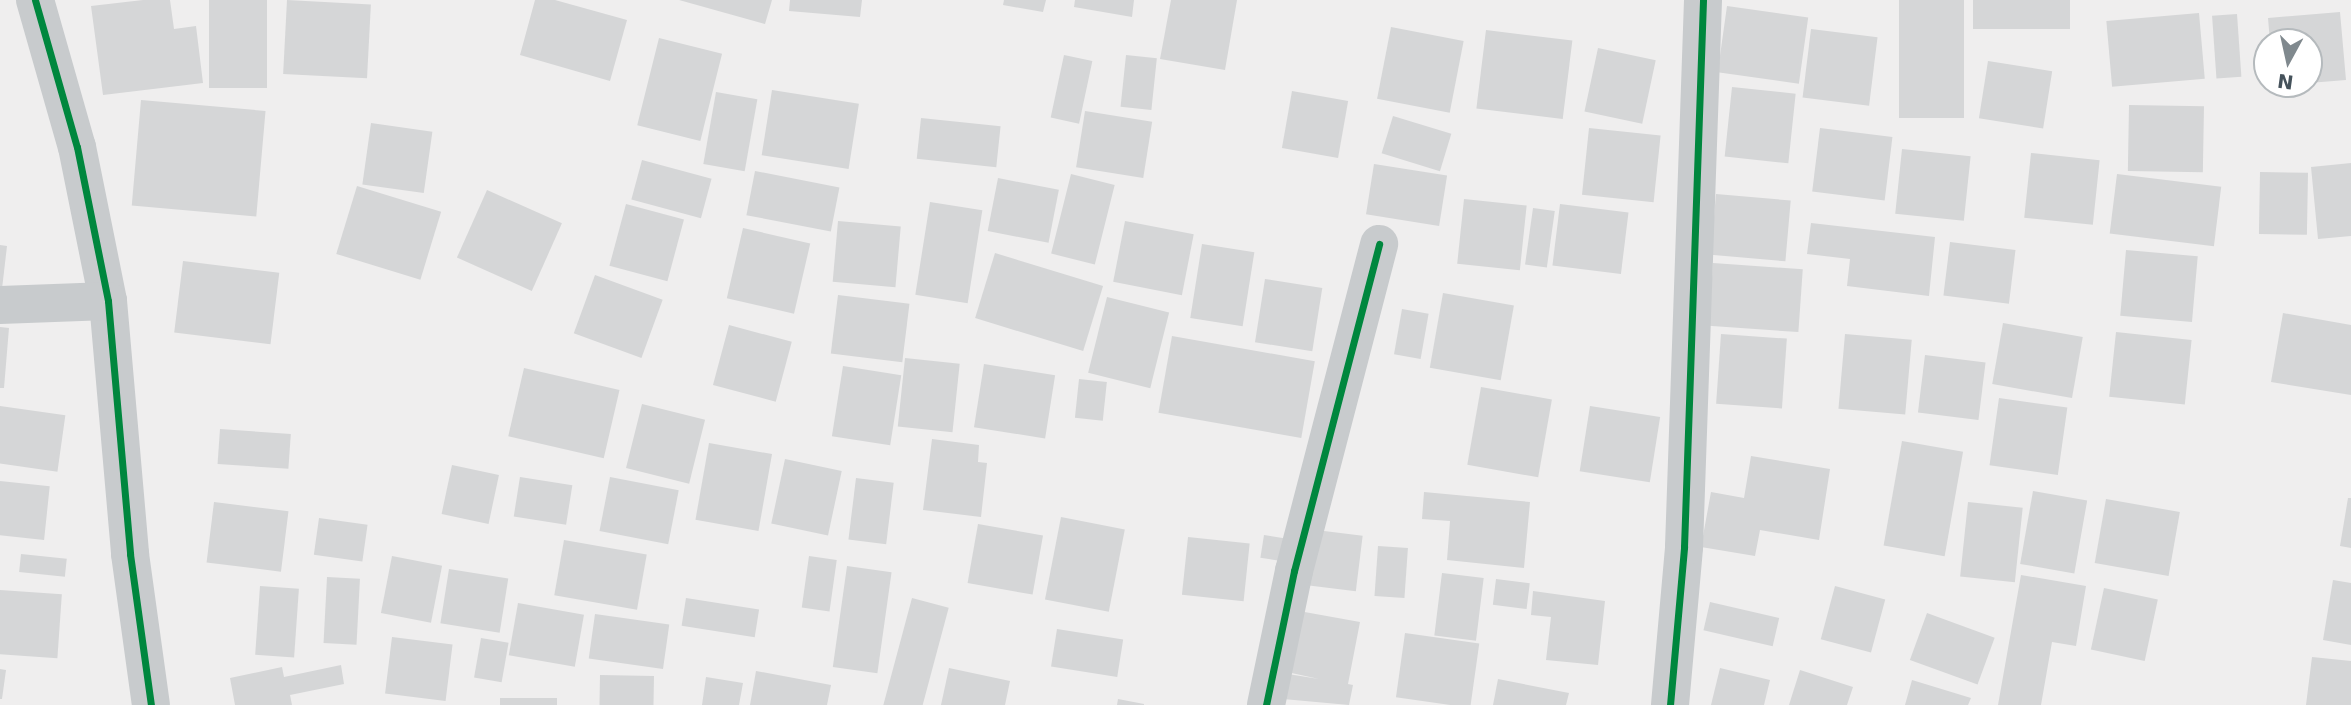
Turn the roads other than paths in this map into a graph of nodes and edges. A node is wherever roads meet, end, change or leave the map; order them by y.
1 (35, 0) edge
2 (1703, 0) edge
3 (1379, 244) dead end
4 (108, 301) junction
5 (0, 305) edge
6 (151, 705) edge
7 (1266, 705) edge
8 (1670, 705) edge

1 - 4 street
2 - 8 street
3 - 7 street
4 - 5 street
4 - 6 street

